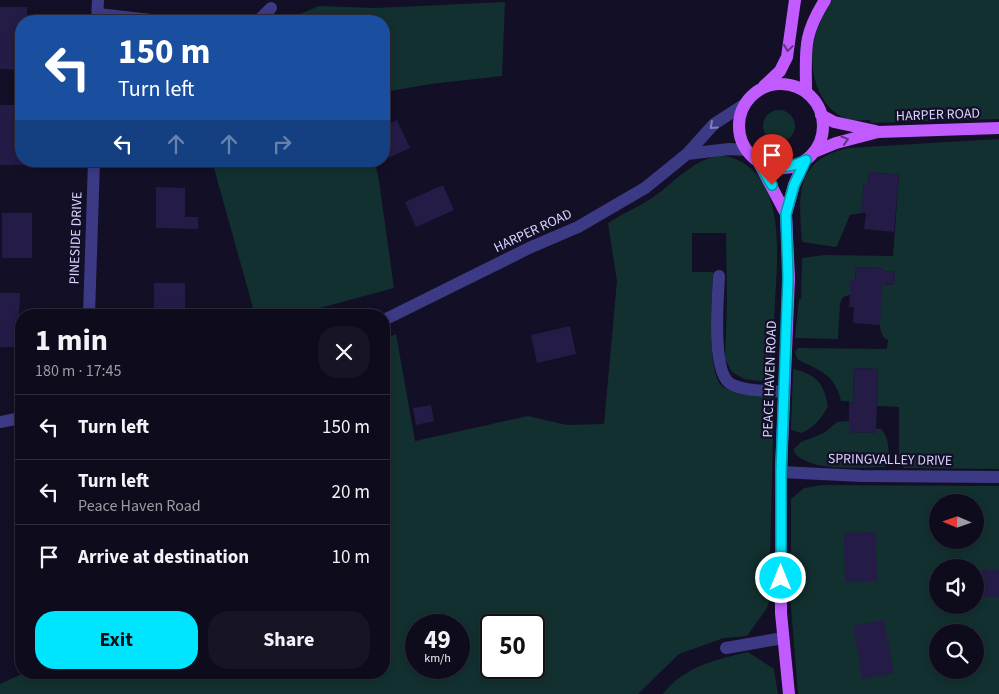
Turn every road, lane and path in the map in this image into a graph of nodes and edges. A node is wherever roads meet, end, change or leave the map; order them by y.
1 (98, 0) edge
2 (795, 0) edge
3 (825, 0) edge
4 (271, 8) dead end
5 (98, 15) edge
6 (264, 15) edge
7 (762, 88) junction
8 (806, 92) junction
9 (745, 104) junction
10 (821, 115) junction
11 (999, 128) edge
12 (878, 132) junction
13 (747, 150) junction
14 (687, 154) junction
15 (809, 156) junction
16 (758, 161) junction
17 (94, 167) edge
18 (786, 214) junction
19 (719, 276) dead end
20 (89, 309) edge
21 (390, 317) edge
22 (784, 392) junction
23 (15, 419) edge
24 (0, 422) edge
25 (781, 472) junction
26 (999, 477) edge
27 (784, 638) junction
28 (726, 648) dead end
29 (789, 694) edge

1 - 5 street
2 -> 7 main road
3 - 8 main road
4 - 6 street
7 - 8 main road
7 - 9 main road
8 - 10 main road
9 - 13 main road
9 -> 14 street, HARPER ROAD
10 - 12 main road, HARPER ROAD
10 - 15 main road
11 - 12 main road, HARPER ROAD
15 -> 12 main road, HARPER ROAD
13 - 14 street
13 - 16 main road
14 - 21 street, HARPER ROAD
15 - 16 main road
15 - 18 main road, PEACE HAVEN ROAD
16 - 18 main road, PEACE HAVEN ROAD
17 - 20 street, PINESIDE DRIVE
18 - 22 main road, PEACE HAVEN ROAD
19 - 22 street
22 - 25 main road, PEACE HAVEN ROAD
23 - 24 street
25 - 26 street, SPRINGVALLEY DRIVE
25 - 27 main road, PEACE HAVEN ROAD
27 - 28 street
27 - 29 main road, PEACE HAVEN ROAD

